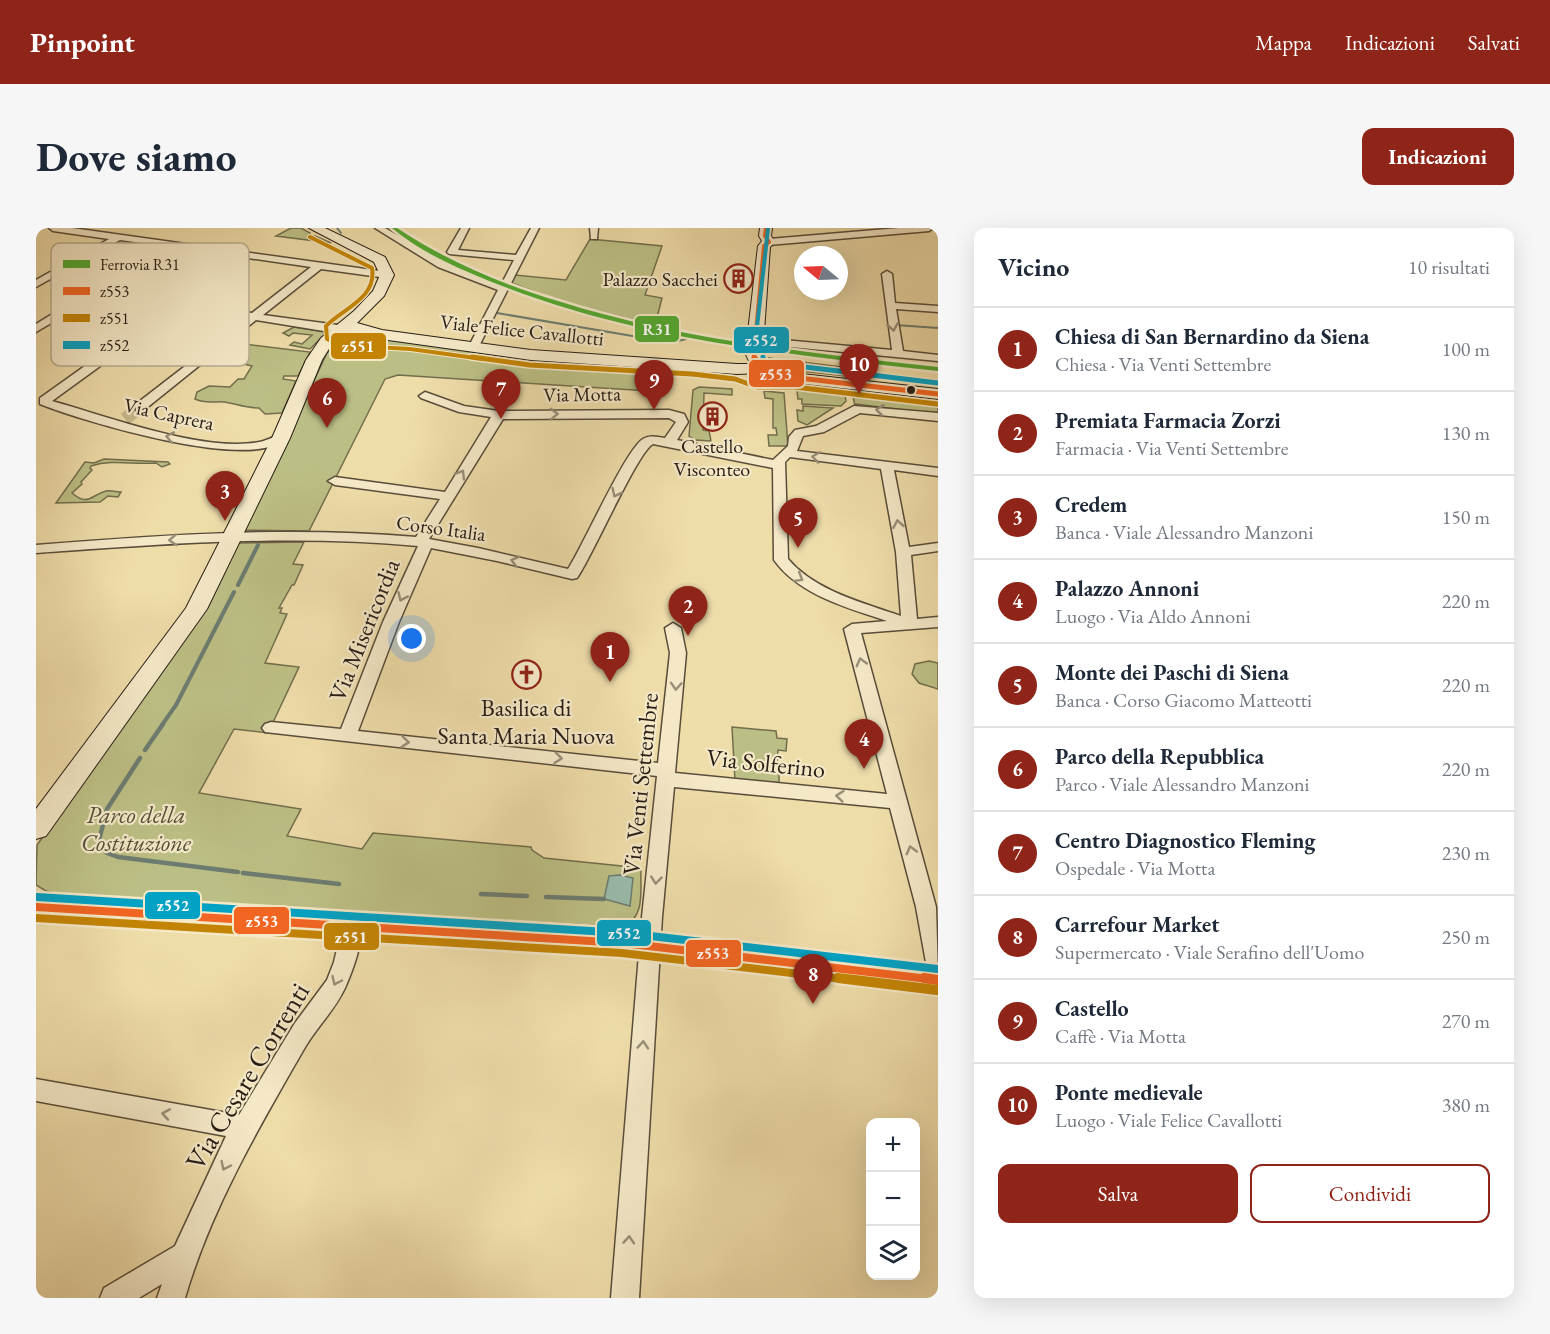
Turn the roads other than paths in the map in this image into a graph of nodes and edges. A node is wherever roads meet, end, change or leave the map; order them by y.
1 (53, 228) edge
2 (315, 228) edge
3 (465, 228) edge
4 (534, 228) edge
5 (929, 228) edge
6 (382, 229) edge
7 (898, 230) edge
8 (119, 237) junction
9 (763, 238) edge
10 (108, 243) edge
11 (160, 243) edge
12 (249, 255) edge
13 (519, 258) junction
14 (320, 265) junction
15 (887, 274) dead end
16 (387, 275) junction
17 (51, 276) edge
18 (36, 284) edge
19 (503, 289) junction
20 (890, 306) junction
21 (938, 309) edge
22 (249, 316) edge
23 (254, 317) junction
24 (51, 320) edge
25 (249, 321) edge
26 (36, 329) edge
27 (344, 330) junction
28 (751, 339) junction
29 (472, 348) junction
30 (898, 353) junction
31 (938, 358) edge
32 (91, 366) edge
33 (192, 366) edge
34 (755, 369) junction
35 (938, 394) edge
36 (425, 396) dead end
37 (40, 402) edge
38 (141, 407) tunnel mouth
39 (497, 416) junction
40 (938, 417) edge
41 (281, 438) junction
42 (669, 442) junction
43 (785, 456) junction
44 (887, 467) junction
45 (938, 472) edge
46 (335, 481) dead end
47 (447, 496) junction
48 (238, 537) junction
49 (423, 543) junction
50 (938, 547) edge
51 (36, 549) edge
52 (903, 552) junction
53 (938, 622) edge
54 (910, 624) junction
55 (673, 628) dead end
56 (271, 728) dead end
57 (347, 736) junction
58 (666, 774) junction
59 (898, 802) junction
60 (36, 829) edge
61 (36, 907) edge
62 (351, 925) junction
63 (650, 945) junction
64 (938, 968) edge
65 (938, 980) edge
66 (36, 1090) edge
67 (244, 1128) junction
68 (184, 1255) junction
69 (114, 1298) edge
70 (171, 1298) edge
71 (625, 1298) edge

1 - 8 street
2 - 16 street
3 - 13 street
4 - 13 street
5 - 7 street
6 - 19 street
7 - 9 street
8 - 10 street
8 - 11 street
9 - 28 street
12 - 14 street
13 - 19 street
14 - 16 street
14 - 23 street
15 - 20 street
16 - 27 street
17 - 18 street
19 - 29 street
20 - 21 street
20 -> 30 street
22 - 23 street
23 - 25 street
23 - 27 street
24 - 26 street
27 - 29 street, Viale Felice Cavallotti
27 - 41 street
28 - 30 street
28 - 34 street
29 - 34 street, Viale Felice Cavallotti
30 - 31 street
32 - 37 street
33 - 38 street
34 - 35 street, Viale Felice Cavallotti
36 - 39 street, Via Motta
41 -> 37 street, Via Caprera
39 -> 42 street, Via Motta
47 -> 39 street, Via Misericordia
40 -> 43 street
41 - 48 street
42 - 43 street
42 -> 49 street, Corso Italia
44 -> 43 street
43 -> 54 street
44 - 45 street
52 -> 44 street
46 - 47 street
47 - 49 street, Via Misericordia
48 - 49 street, Corso Italia
48 -> 51 street, Corso Italia
48 - 60 street
49 -> 57 street, Via Misericordia
50 - 52 street
52 - 54 street
53 - 54 street
59 -> 54 street
55 -> 58 street, Via Venti Settembre
56 - 57 street, Via Solferino
57 -> 58 street, Via Solferino
59 -> 58 street, Via Solferino
58 -> 63 street, Via Venti Settembre
64 -> 59 street
61 - 62 street
62 - 63 street
62 -> 67 street, Via Cesare Correnti
63 - 65 street
71 -> 63 street, Via Venti Settembre
67 -> 66 street
67 -> 68 street, Via Cesare Correnti
68 - 69 street
68 - 70 street, Via Cesare Correnti

